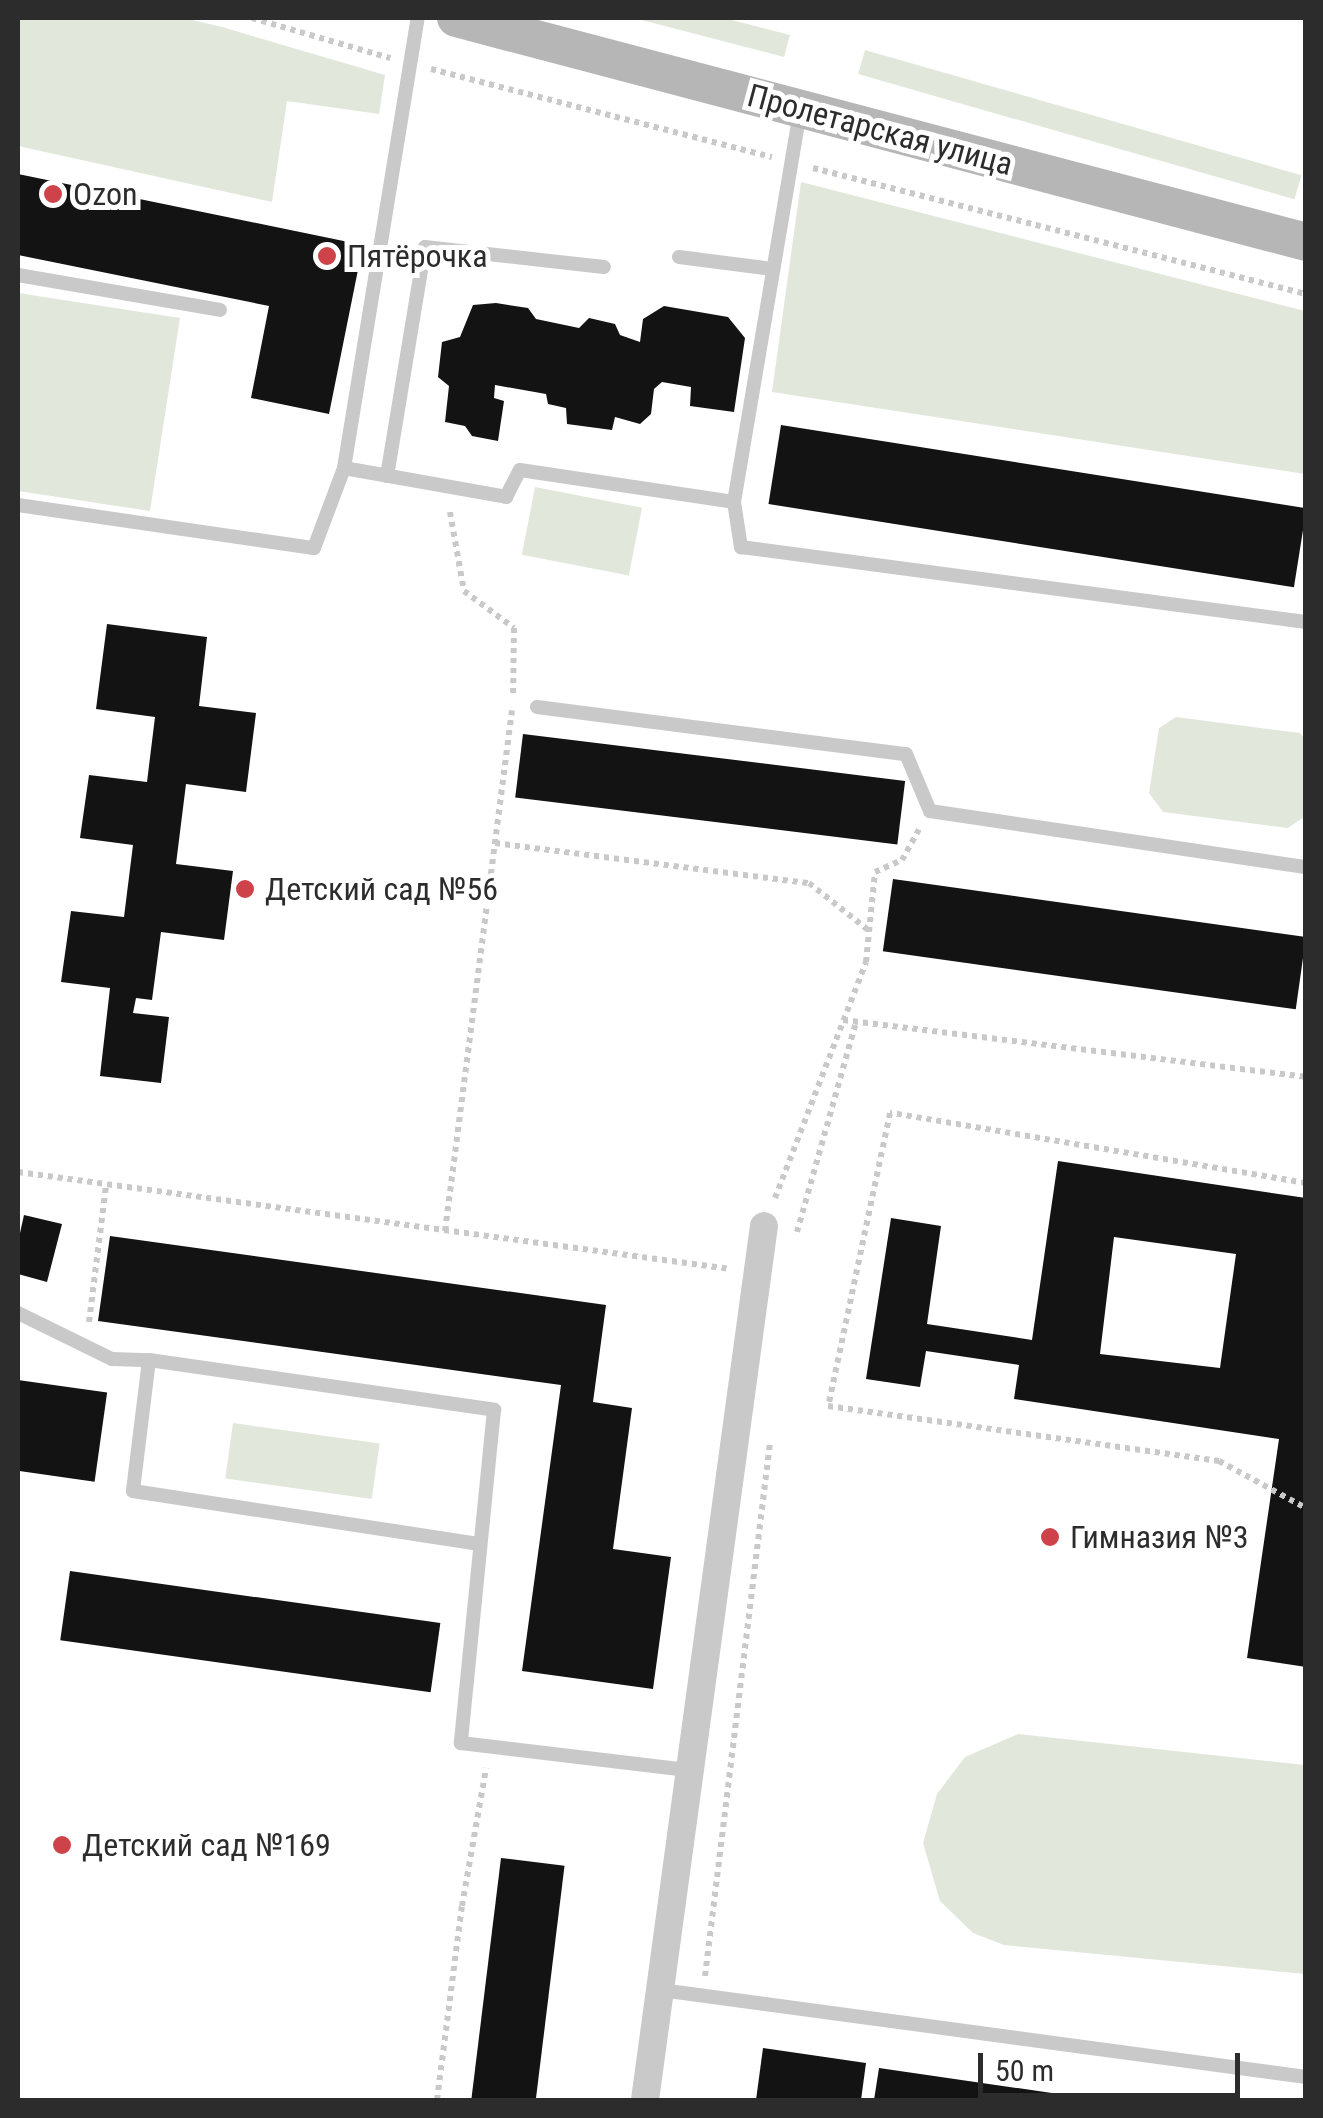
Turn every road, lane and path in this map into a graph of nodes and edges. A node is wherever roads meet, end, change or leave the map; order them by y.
1 (418, 18) edge
2 (456, 18) edge
3 (800, 109) junction
4 (1306, 242) edge
5 (679, 257) dead end
6 (604, 267) dead end
7 (773, 269) junction
8 (18, 275) edge
9 (220, 310) dead end
10 (344, 468) junction
11 (387, 476) junction
12 (445, 486) junction
13 (734, 502) junction
14 (18, 505) edge
15 (1306, 622) edge
16 (537, 707) dead end
17 (930, 810) junction
18 (494, 843) junction
19 (1306, 867) edge
20 (869, 931) junction
21 (844, 1020) junction
22 (856, 1022) junction
23 (1306, 1077) edge
24 (18, 1172) edge
25 (1306, 1183) edge
26 (106, 1185) junction
27 (764, 1226) joint
28 (445, 1231) junction
29 (794, 1245) dead end
30 (758, 1273) junction
31 (18, 1312) edge
32 (86, 1346) junction
33 (149, 1360) junction
34 (772, 1423) dead end
35 (1306, 1508) edge
36 (480, 1544) junction
37 (490, 1747) junction
38 (690, 1770) junction
39 (705, 1977) dead end
40 (661, 1990) junction
41 (1306, 2078) edge
42 (437, 2100) edge
43 (645, 2100) edge

1 - 10 lane
2 - 3 main road, Пролетарская улица
3 - 4 main road, Пролетарская улица
3 - 7 lane
5 - 7 lane
6 - 11 lane
7 - 13 lane
8 - 9 lane
10 - 11 lane
10 - 14 lane
11 - 12 lane
12 - 13 lane
12 - 18 path
13 - 15 lane
16 - 17 lane
17 - 19 lane
17 - 20 path
18 - 20 path
18 - 28 path
20 - 21 path
21 - 22 path
21 - 27 path
22 - 23 path
22 - 29 path
24 - 26 path
25 - 35 path
26 - 28 path
26 - 32 path
27 - 30 street
28 - 30 path
30 - 38 street
31 - 32 lane
32 - 33 lane
33 - 36 lane
33 - 36 lane
34 - 39 path
36 - 37 lane
37 - 38 lane
37 - 42 path
38 - 40 street
40 - 41 lane
40 - 43 street

